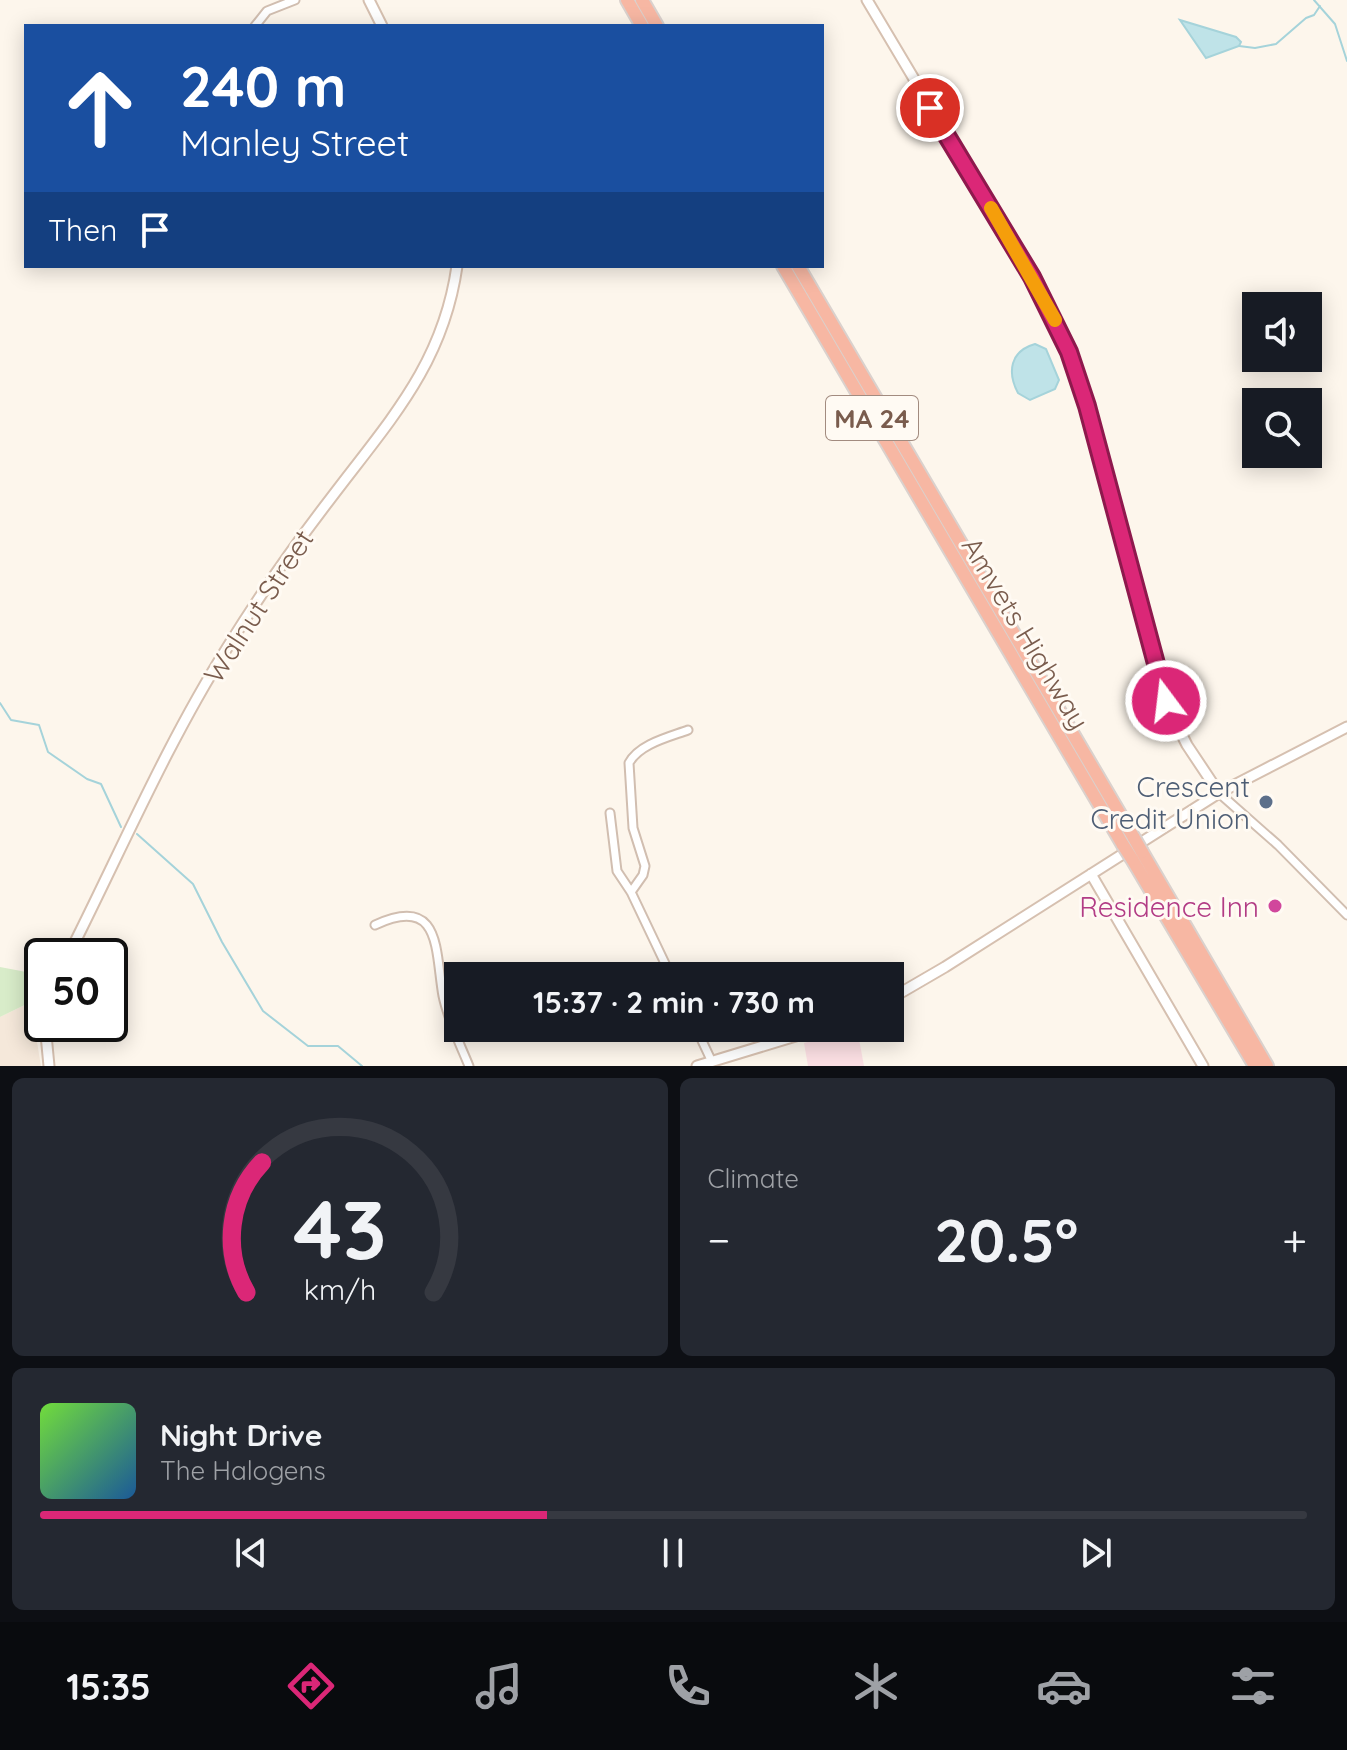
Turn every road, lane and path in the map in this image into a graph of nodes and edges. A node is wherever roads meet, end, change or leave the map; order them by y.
1 (295, 0) edge
2 (369, 0) edge
3 (627, 0) edge
4 (642, 0) edge
5 (867, 0) edge
6 (257, 24) edge
7 (381, 24) edge
8 (641, 24) edge
9 (656, 24) edge
10 (457, 268) edge
11 (784, 268) edge
12 (799, 268) edge
13 (1347, 727) edge
14 (688, 730) dead end
15 (1219, 793) junction
16 (610, 813) dead end
17 (1128, 842) junction
18 (1137, 856) junction
19 (1091, 874) junction
20 (631, 892) junction
21 (1347, 915) edge
22 (375, 925) dead end
23 (77, 938) edge
24 (664, 962) edge
25 (904, 991) edge
26 (45, 1042) edge
27 (703, 1042) edge
28 (777, 1042) edge
29 (712, 1062) junction
30 (49, 1066) edge
31 (469, 1066) edge
32 (697, 1066) edge
33 (1203, 1066) edge
34 (1255, 1066) edge
35 (1267, 1066) edge

1 - 6 street
2 - 7 main road
3 - 8 highway
4 - 9 highway
5 - 15 main road
10 - 23 main road, Walnut Street
11 - 17 highway, Amvets Highway / MA 24
12 - 17 highway, Amvets Highway / MA 24
13 - 15 main road
14 - 20 street
15 - 19 main road
15 - 21 street
16 - 20 street
17 - 18 highway, Amvets Highway / MA 24, bridge
18 - 34 highway, Amvets Highway / MA 24
18 - 35 highway, Amvets Highway / MA 24
19 - 25 main road
19 - 33 main road
20 - 24 street
22 - 31 street
26 - 30 main road
27 - 29 street
28 - 29 main road
29 - 32 main road

